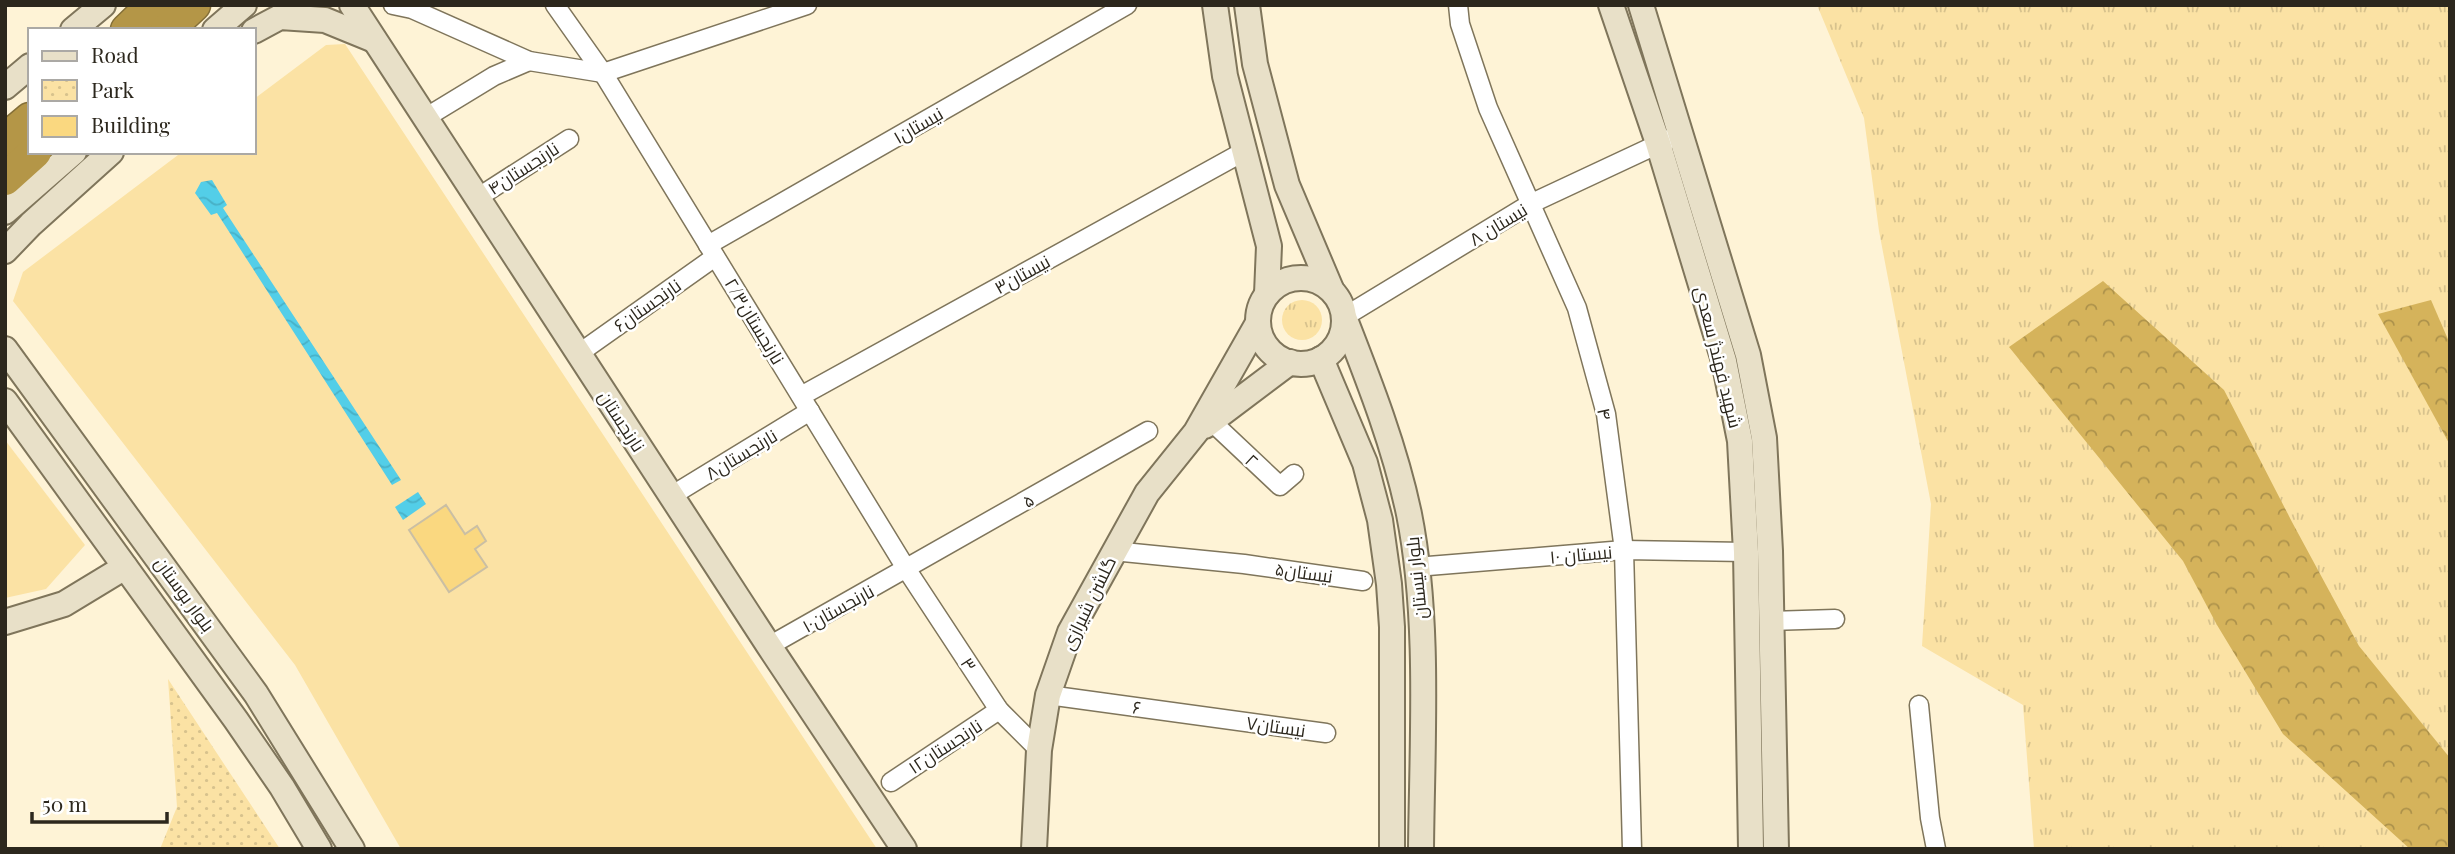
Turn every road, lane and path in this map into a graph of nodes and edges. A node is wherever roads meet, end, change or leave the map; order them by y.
1 (153, 5) edge
2 (194, 5) edge
3 (244, 5) edge
4 (280, 5) edge
5 (352, 5) edge
6 (393, 5) edge
7 (555, 5) edge
8 (807, 5) edge
9 (1127, 5) edge
10 (1215, 5) edge
11 (1247, 5) edge
12 (1458, 5) edge
13 (1611, 5) edge
14 (1642, 5) edge
15 (97, 7) edge
16 (75, 28) edge
17 (129, 28) edge
18 (169, 28) edge
19 (217, 28) edge
20 (256, 28) edge
21 (256, 30) edge
22 (374, 40) junction
23 (529, 61) junction
24 (28, 68) edge
25 (603, 73) junction
26 (5, 87) edge
27 (425, 118) junction
28 (28, 121) edge
29 (569, 139) dead end
30 (1670, 139) junction
31 (5, 140) edge
32 (1243, 152) junction
33 (32, 154) edge
34 (72, 154) edge
35 (109, 154) edge
36 (5, 179) edge
37 (477, 198) junction
38 (1530, 204) junction
39 (5, 212) edge
40 (5, 251) edge
41 (712, 251) junction
42 (1331, 289) junction
43 (1267, 294) junction
44 (1344, 317) junction
45 (1258, 323) junction
46 (5, 349) edge
47 (578, 354) junction
48 (1321, 359) junction
49 (1290, 362) junction
50 (5, 401) edge
51 (805, 404) junction
52 (1204, 427) junction
53 (1148, 431) dead end
54 (1294, 474) dead end
55 (671, 496) junction
56 (1625, 550) junction
57 (1113, 551) junction
58 (1746, 552) junction
59 (124, 567) junction
60 (1416, 567) junction
61 (907, 570) junction
62 (1363, 580) dead end
63 (1835, 619) dead end
64 (1771, 621) junction
65 (5, 622) edge
66 (769, 646) junction
67 (1048, 695) junction
68 (1919, 705) dead end
69 (999, 710) junction
70 (1227, 719) joint
71 (1326, 733) dead end
72 (1039, 750) junction
73 (891, 782) dead end
74 (905, 845) edge
75 (1032, 845) edge
76 (347, 847) edge
77 (320, 849) edge
78 (1392, 849) edge
79 (1421, 849) edge
80 (1632, 849) edge
81 (1751, 849) edge
82 (1776, 849) edge
83 (1936, 849) edge

1 - 17 highway
2 - 18 highway
3 - 19 street
4 - 20 street
5 - 22 street, نارنجستان
6 - 23 street
7 - 25 street, ۲/۳نارنجستان
8 - 25 street
9 - 41 street, ۱نیستان
10 - 32 street
11 - 42 street
12 - 38 street, ۴
13 - 30 street, شهید فهندژ سعدی
14 - 30 street, شهید فهندژ سعدی
15 - 16 street
21 - 22 street
22 - 27 street, نارنجستان
23 - 25 street
23 - 27 street
24 - 26 street
25 - 41 street, ۲/۳نارنجستان
27 - 37 street, نارنجستان
28 - 31 highway
29 - 37 street, ۴نارنجستان
30 - 38 street, نیستان ۸
30 - 58 street, شهید فهندژ سعدی
30 - 64 street, شهید فهندژ سعدی
32 - 43 street
32 - 51 street, ۳نیستان
33 - 36 highway
34 - 39 street
35 - 40 street
37 - 47 street, نارنجستان
38 - 44 street, نیستان ۸
38 - 56 street, ۴
41 - 47 street, ۶نارنجستان
41 - 51 street, ۲/۳نارنجستان
42 - 43 street
42 - 44 street
43 - 45 street
44 - 48 street
44 - 60 street, بلوار نیستان
45 - 49 street
45 - 52 street, گلشن شیرازی
46 - 76 street, بلوار بوستان
47 - 55 street, نارنجستان
48 - 49 street
48 - 78 street, بلوار نیستان
49 - 52 street, گلشن شیرازی
50 - 59 street, بلوار بوستان
51 - 55 street, ۸نارنجستان
51 - 61 street, ۲/۳نارنجستان
52 - 54 street, ۲
52 - 57 street, گلشن شیرازی
53 - 61 street, ۵
55 - 66 street, نارنجستان
56 - 58 street, نیستان ۱۰
56 - 60 street, نیستان ۱۰
56 - 80 street, ۴
57 - 62 street, ۵نیستان
57 - 67 street, گلشن شیرازی
58 - 81 street, شهید فهندژ سعدی
59 - 65 street
59 - 77 street, بلوار بوستان
60 - 79 street, بلوار نیستان
61 - 66 street, ۱۰نارنجستان
61 - 69 street, ۳
63 - 64 street
64 - 82 street, شهید فهندژ سعدی
66 - 74 street, نارنجستان
67 - 70 street, ۶
67 - 72 street, گلشن شیرازی
68 - 83 street
69 - 72 street, ۳
69 - 73 street, ۱۲نارنجستان
70 - 71 street, ۷نیستان
72 - 75 street, گلشن شیرازی

